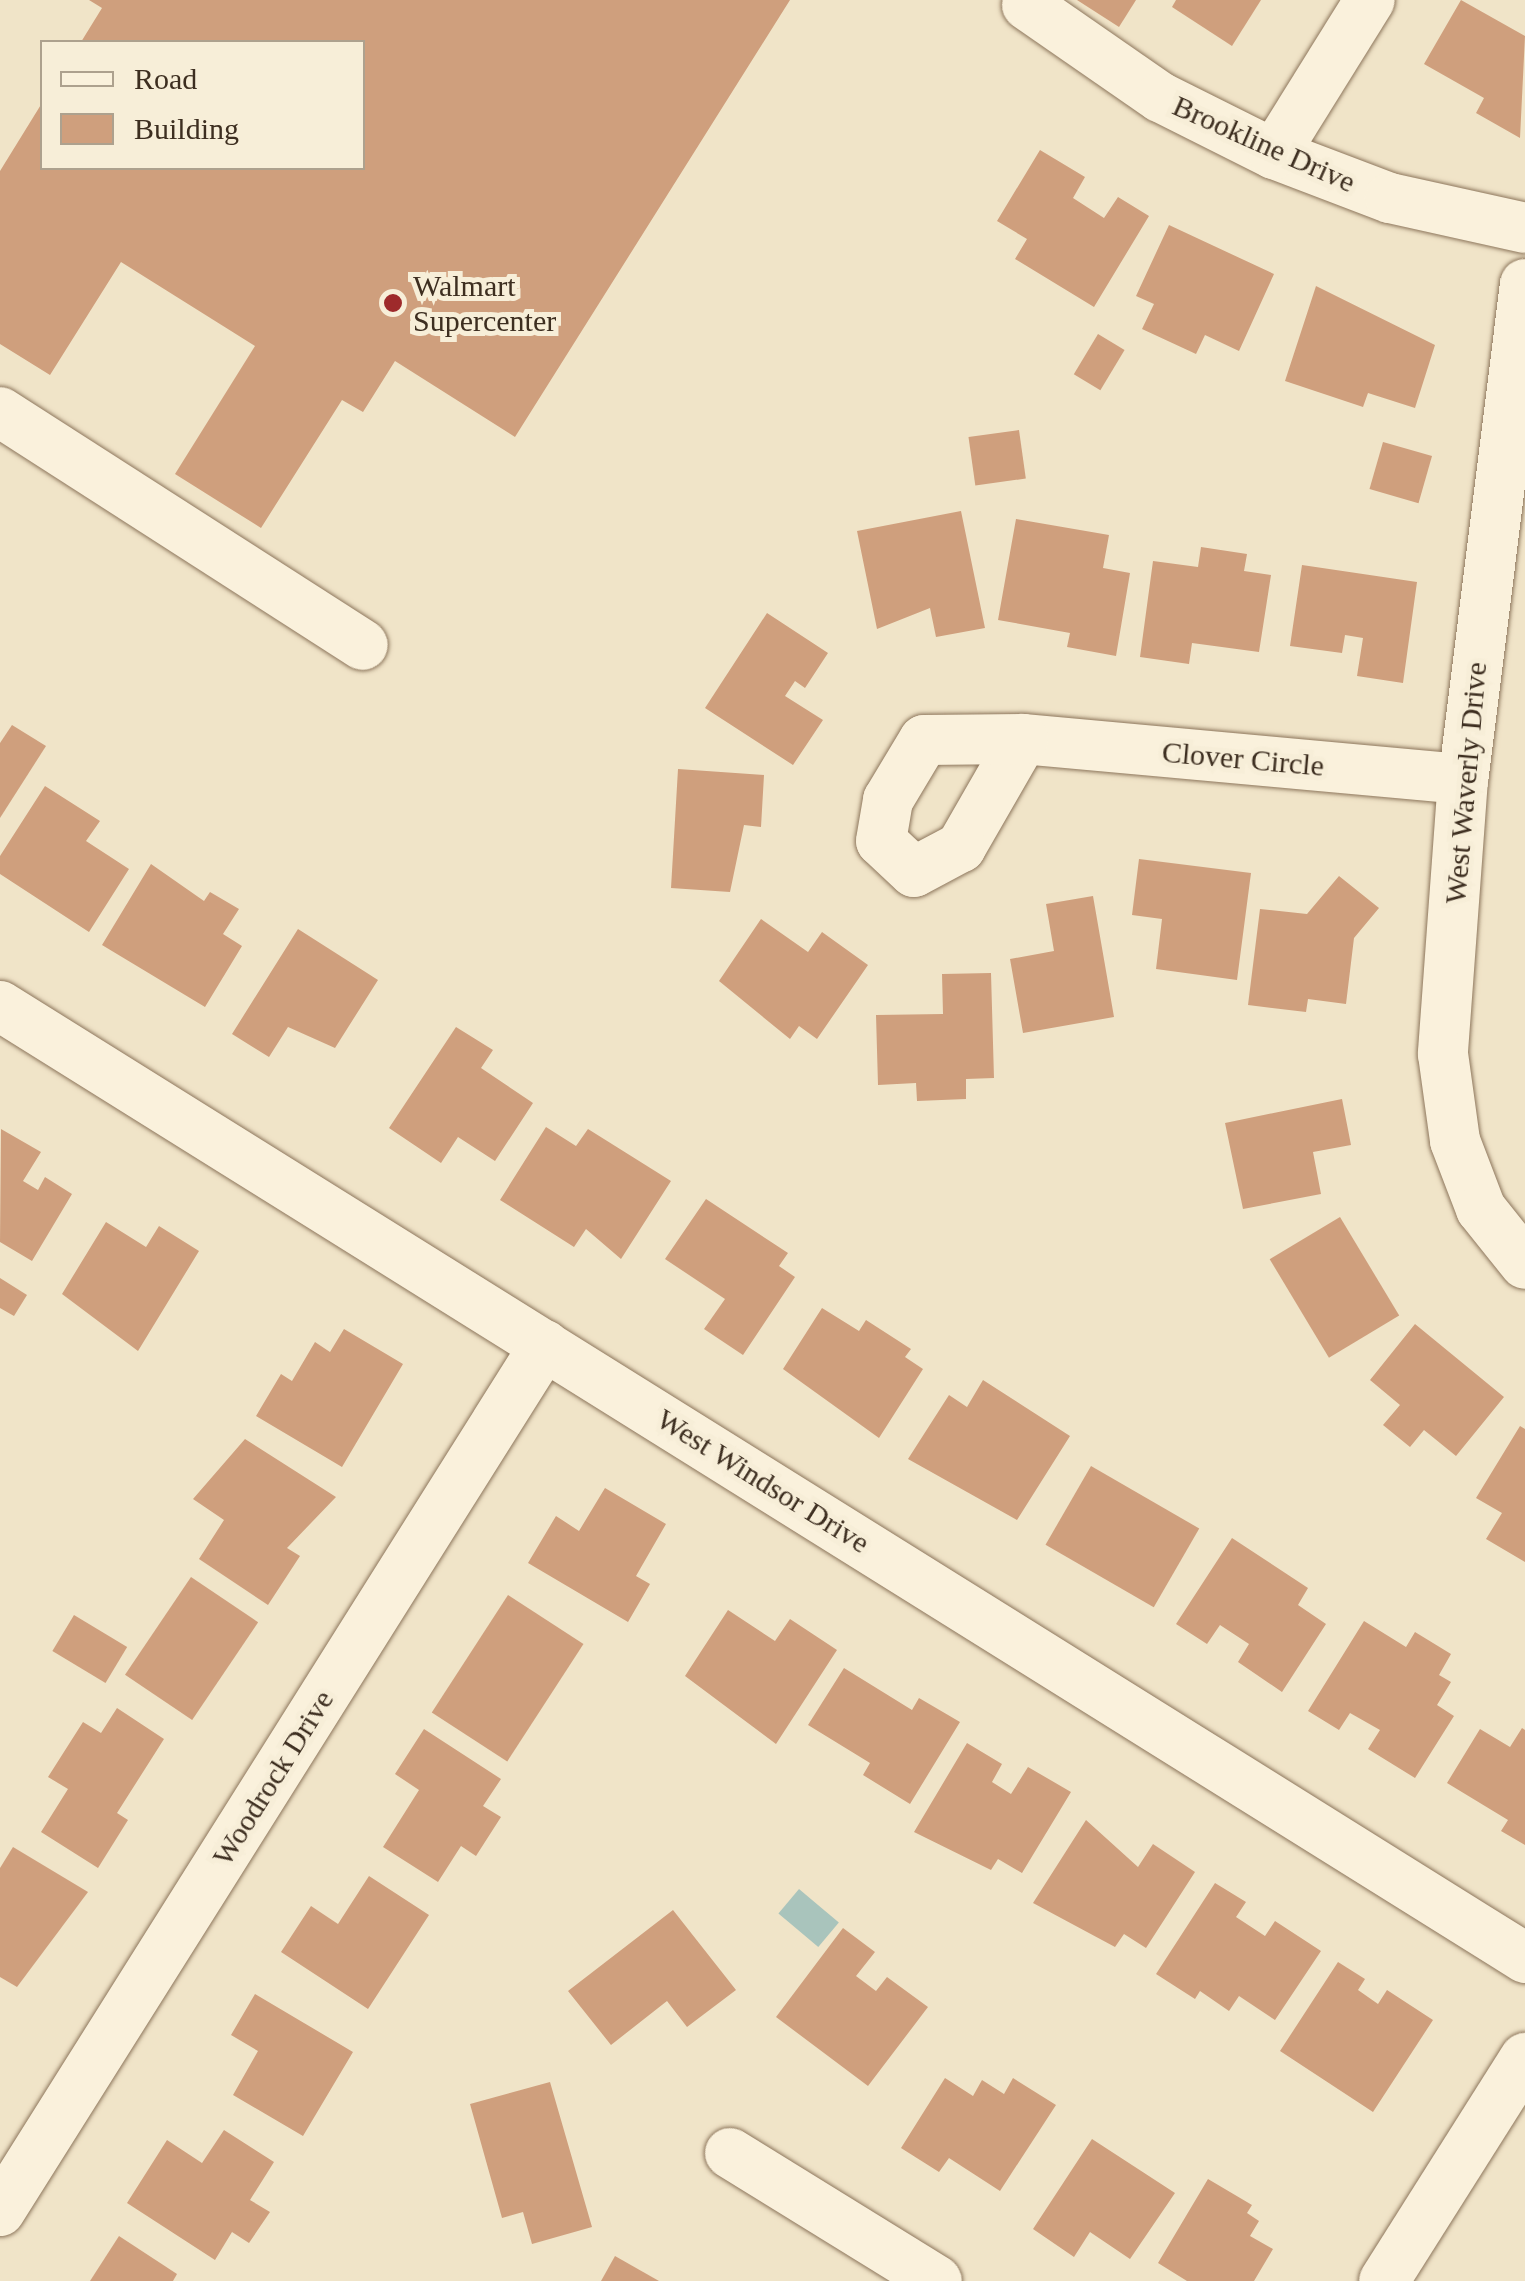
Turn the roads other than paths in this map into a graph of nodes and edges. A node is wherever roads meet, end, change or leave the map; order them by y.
1 (1370, 0) edge
2 (1028, 5) dead end
3 (1274, 154) junction
4 (1525, 228) edge
5 (1525, 284) edge
6 (0, 412) edge
7 (363, 645) dead end
8 (1023, 738) dead end
9 (1463, 779) junction
10 (0, 1006) edge
11 (1525, 1264) edge
12 (546, 1346) junction
13 (1525, 1958) edge
14 (1525, 2058) edge
15 (730, 2153) dead end
16 (0, 2211) edge
17 (937, 2281) edge
18 (1384, 2281) edge

1 - 3 street
2 - 3 street, Brookline Drive
3 - 4 street, Brookline Drive
5 - 9 street, West Waverly Drive
6 - 7 street
8 - 9 street, Clover Circle
9 - 11 street, West Waverly Drive
10 - 12 street, West Windsor Drive
12 - 13 street, West Windsor Drive
12 - 16 street, Woodrock Drive
14 - 18 street
15 - 17 street

